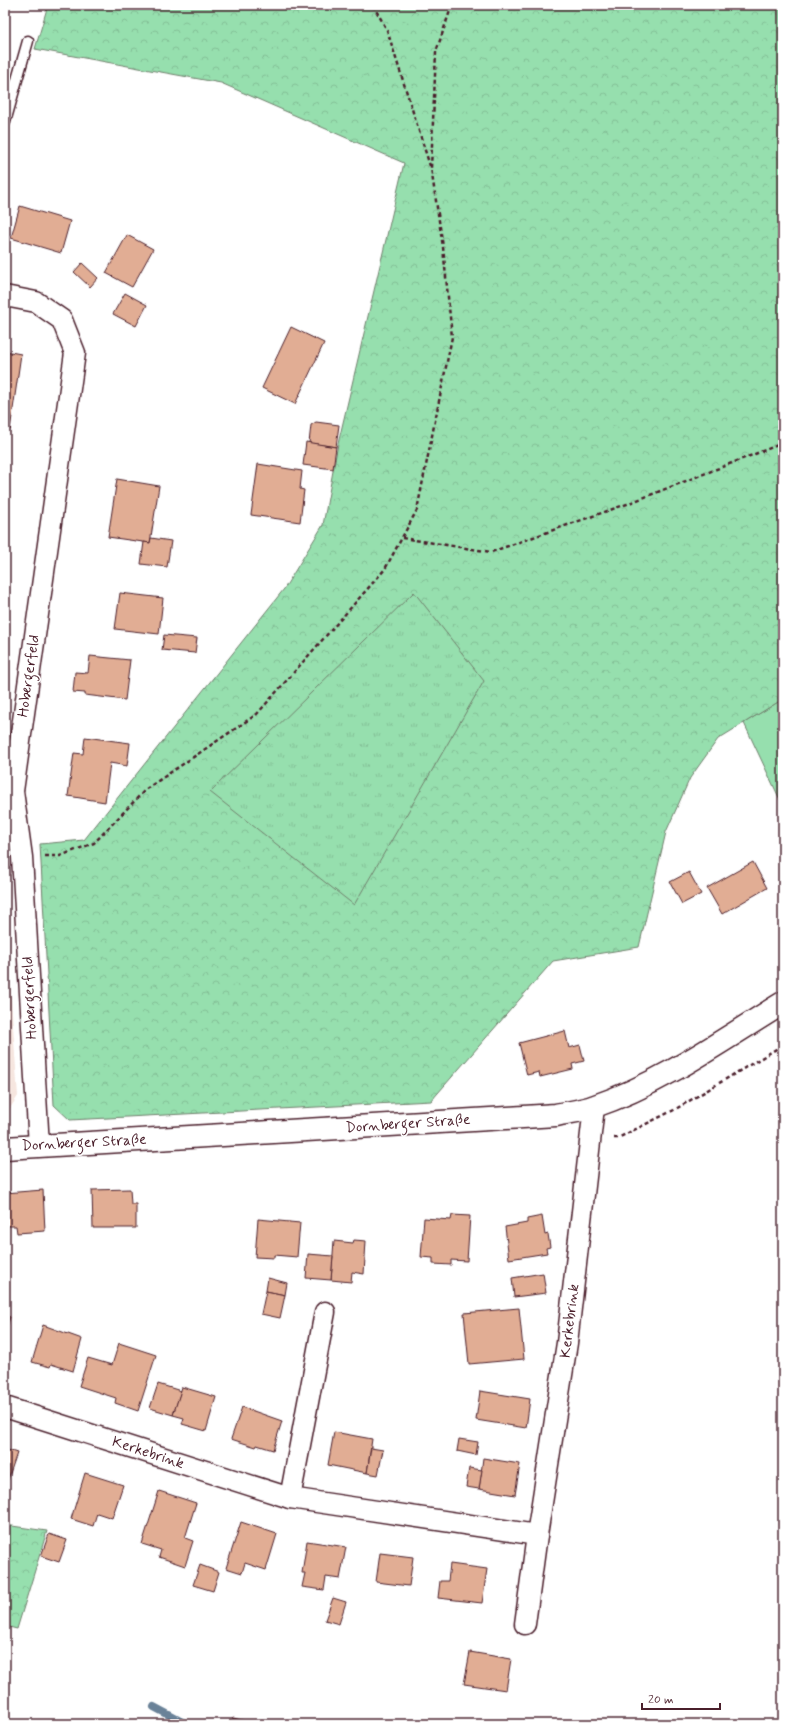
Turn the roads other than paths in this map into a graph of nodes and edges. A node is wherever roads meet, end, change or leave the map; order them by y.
1 (28, 41) dead end
2 (5, 122) edge
3 (5, 296) edge
4 (783, 1003) edge
5 (594, 1107) junction
6 (39, 1146) junction
7 (5, 1148) edge
8 (325, 1312) dead end
9 (5, 1407) edge
10 (290, 1498) junction
11 (537, 1535) junction
12 (525, 1624) dead end

1 - 2 lane
3 - 6 street, Hobergerfeld
4 - 5 street, Dornberger Straße
5 - 6 street, Dornberger Straße
5 - 11 street, Kerkebrink
6 - 7 street, Dornberger Straße
8 - 10 street
9 - 10 street, Kerkebrink
10 - 11 street, Kerkebrink
11 - 12 street, Kerkebrink

